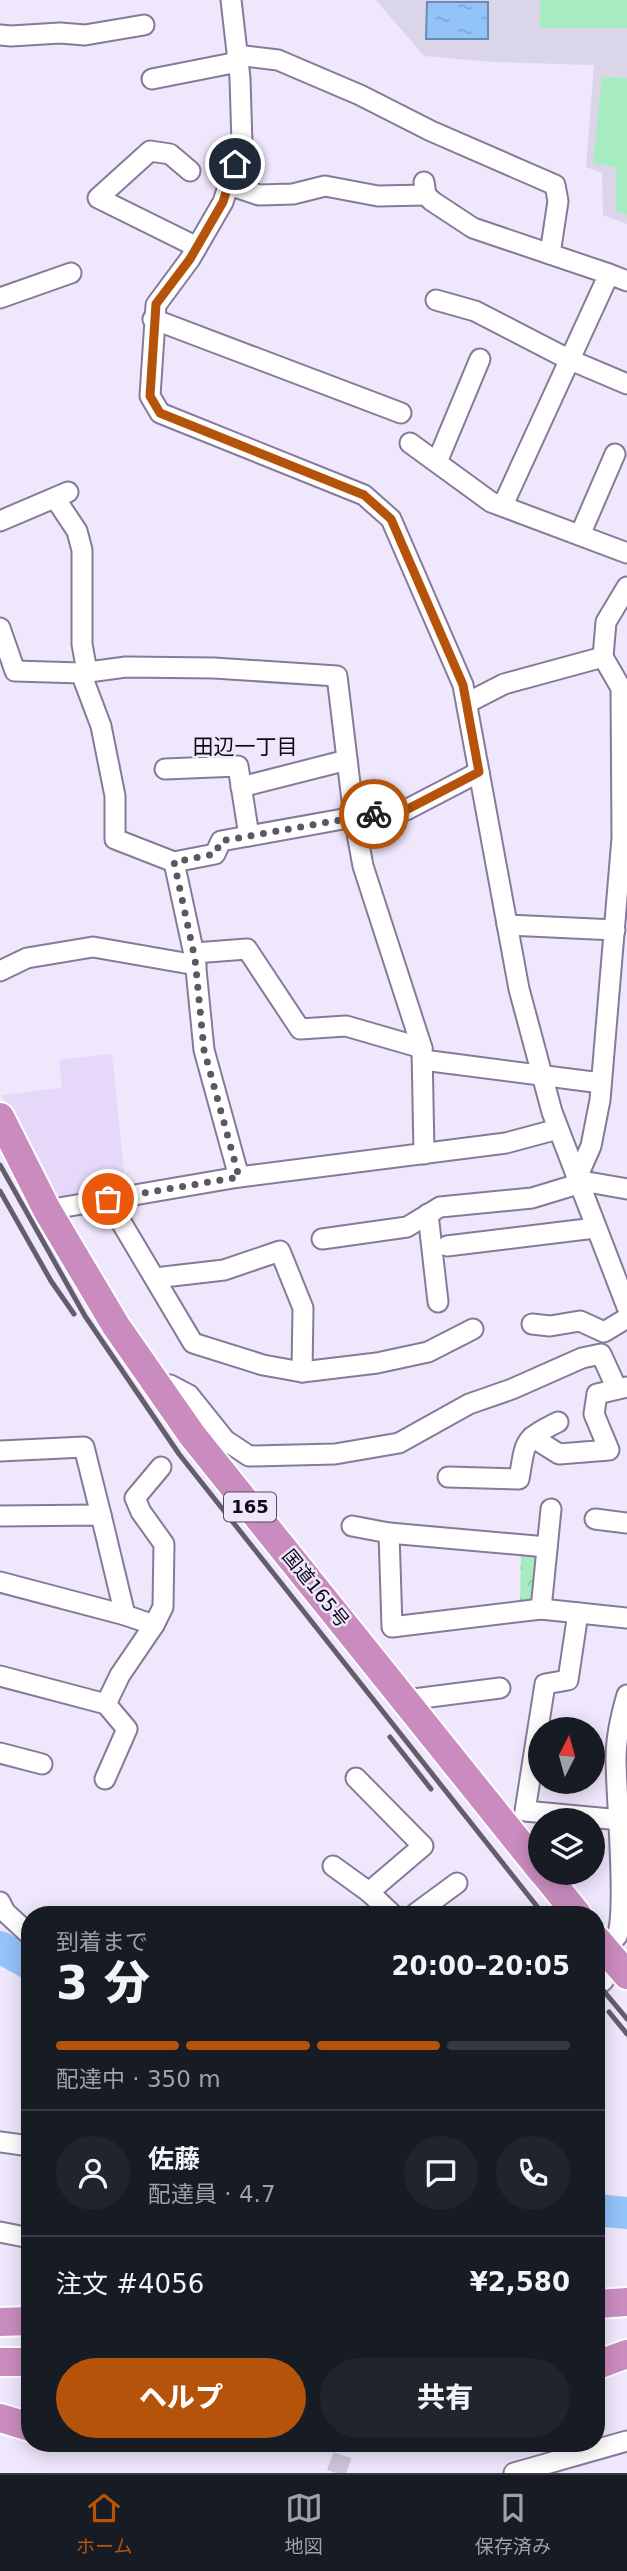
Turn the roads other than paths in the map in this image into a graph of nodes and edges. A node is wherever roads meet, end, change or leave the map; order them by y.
1 (231, 0) edge
2 (144, 25) dead end
3 (0, 35) edge
4 (238, 58) junction
5 (152, 79) dead end
6 (190, 171) dead end
7 (229, 184) junction
8 (197, 247) junction
9 (550, 254) junction
10 (71, 273) dead end
11 (618, 278) edge
12 (0, 298) edge
13 (436, 300) dead end
14 (153, 319) junction
15 (480, 359) dead end
16 (568, 359) junction
17 (627, 384) edge
18 (401, 413) dead end
19 (410, 443) dead end
20 (615, 454) dead end
21 (437, 462) junction
22 (503, 505) junction
23 (0, 521) edge
24 (580, 535) junction
25 (627, 554) edge
26 (625, 591) edge
27 (0, 628) edge
28 (603, 657) junction
29 (84, 673) junction
30 (467, 703) junction
31 (347, 760) junction
32 (164, 769) dead end
33 (479, 772) junction
34 (241, 787) junction
35 (354, 817) junction
36 (249, 836) junction
37 (625, 838) edge
38 (174, 862) junction
39 (619, 920) edge
40 (508, 925) junction
41 (195, 959) junction
42 (0, 971) edge
43 (422, 1054) junction
44 (542, 1075) junction
45 (601, 1083) junction
46 (0, 1116) edge
47 (558, 1129) junction
48 (424, 1154) junction
49 (239, 1177) junction
50 (577, 1182) junction
51 (627, 1189) edge
52 (108, 1199) junction
53 (47, 1210) junction
54 (428, 1214) junction
55 (595, 1228) junction
56 (322, 1238) dead end
57 (447, 1246) dead end
58 (155, 1278) junction
59 (438, 1302) dead end
60 (627, 1307) edge
61 (627, 1318) edge
62 (533, 1324) dead end
63 (473, 1329) dead end
64 (302, 1372) junction
65 (156, 1384) junction
66 (622, 1388) edge
67 (558, 1422) dead end
68 (532, 1437) junction
69 (0, 1451) edge
70 (161, 1467) dead end
71 (448, 1477) dead end
72 (551, 1509) dead end
73 (101, 1515) junction
74 (0, 1516) edge
75 (595, 1519) dead end
76 (627, 1523) edge
77 (352, 1526) dead end
78 (389, 1533) junction
79 (547, 1546) junction
80 (0, 1582) edge
81 (541, 1609) junction
82 (578, 1613) junction
83 (125, 1615) junction
84 (627, 1618) edge
85 (155, 1625) junction
86 (0, 1676) edge
87 (500, 1688) dead end
88 (627, 1695) edge
89 (406, 1700) junction
90 (106, 1704) junction
91 (0, 1753) edge
92 (42, 1764) dead end
93 (356, 1777) dead end
94 (105, 1779) dead end
95 (621, 1820) junction
96 (528, 1853) edge
97 (333, 1866) dead end
98 (457, 1883) dead end
99 (553, 1885) edge
100 (369, 1892) junction
101 (0, 1902) edge
102 (384, 1906) edge
103 (426, 1906) edge
104 (570, 1906) edge
105 (21, 1927) edge
106 (605, 1945) edge
107 (605, 1957) edge
108 (627, 1975) edge
109 (0, 2142) edge
110 (21, 2145) edge
111 (0, 2232) edge
112 (21, 2236) edge
113 (627, 2302) edge
114 (605, 2303) edge
115 (0, 2322) edge
116 (21, 2322) edge
117 (627, 2342) edge
118 (605, 2343) edge
119 (627, 2354) edge
120 (0, 2362) edge
121 (21, 2362) edge
122 (605, 2362) edge
123 (0, 2418) edge
124 (21, 2424) edge
125 (627, 2441) edge
126 (605, 2447) edge
127 (588, 2452) edge
128 (514, 2473) edge

1 - 4 street
2 - 3 street
4 - 5 street
4 - 7 street
4 - 9 street
6 - 8 street
7 - 8 street
7 - 9 street
8 - 14 street
9 - 11 street
10 - 12 street
11 - 16 street
13 - 16 street
14 - 18 street
14 - 30 street
15 - 21 street
16 - 17 street
16 - 22 street
19 - 21 street
20 - 24 street
21 - 22 street
22 - 24 street
23 - 29 street
24 - 25 street
26 - 28 street
27 - 29 street
28 - 30 street
28 - 37 street
29 - 31 street
29 - 38 street
30 - 33 street
31 - 34 street
31 - 35 street
32 - 34 street
33 - 35 street
33 - 40 street
34 - 36 street
35 - 36 street
35 - 43 street
36 - 38 street
37 - 39 street
38 - 41 street
39 - 40 street
39 - 45 street
40 - 44 street
41 - 42 street
41 - 43 street
41 - 49 street
43 - 44 street
43 - 48 street
44 - 45 street
44 - 47 street
45 - 50 street
46 - 53 highway, 国道165号 / 165
47 - 48 street
47 - 50 street
48 - 49 street
49 - 52 street
50 - 51 street
50 - 54 street
50 - 55 street
52 - 53 street
52 - 58 street
53 - 65 highway, 国道165号 / 165
54 - 56 street
54 - 59 street
55 - 57 street
55 - 60 street
58 - 64 street
58 - 64 street
61 - 62 street
63 - 64 street
65 - 66 street
65 - 89 highway, 国道165号 / 165
66 - 68 street
67 - 68 street
68 - 71 street
69 - 73 street
70 - 85 street
72 - 79 street
73 - 74 street
73 - 83 street
75 - 76 street
77 - 78 street
78 - 79 street
78 - 81 street
79 - 81 street
80 - 83 street
81 - 82 street
82 - 84 street
82 - 95 street
83 - 85 street
85 - 90 street
86 - 90 street
87 - 89 street
88 - 95 street
89 - 96 highway, 国道165号 / 165
90 - 94 street
91 - 92 street
93 - 100 street
95 - 106 street
97 - 100 street
98 - 103 street
99 - 104 highway, 国道165号 / 165
100 - 102 street
101 - 105 street
107 - 108 highway
109 - 110 street
111 - 112 street
113 - 114 highway
115 - 116 highway
117 - 118 highway
119 - 122 highway
120 - 121 highway
123 - 124 highway
125 - 126 street
127 - 128 street

